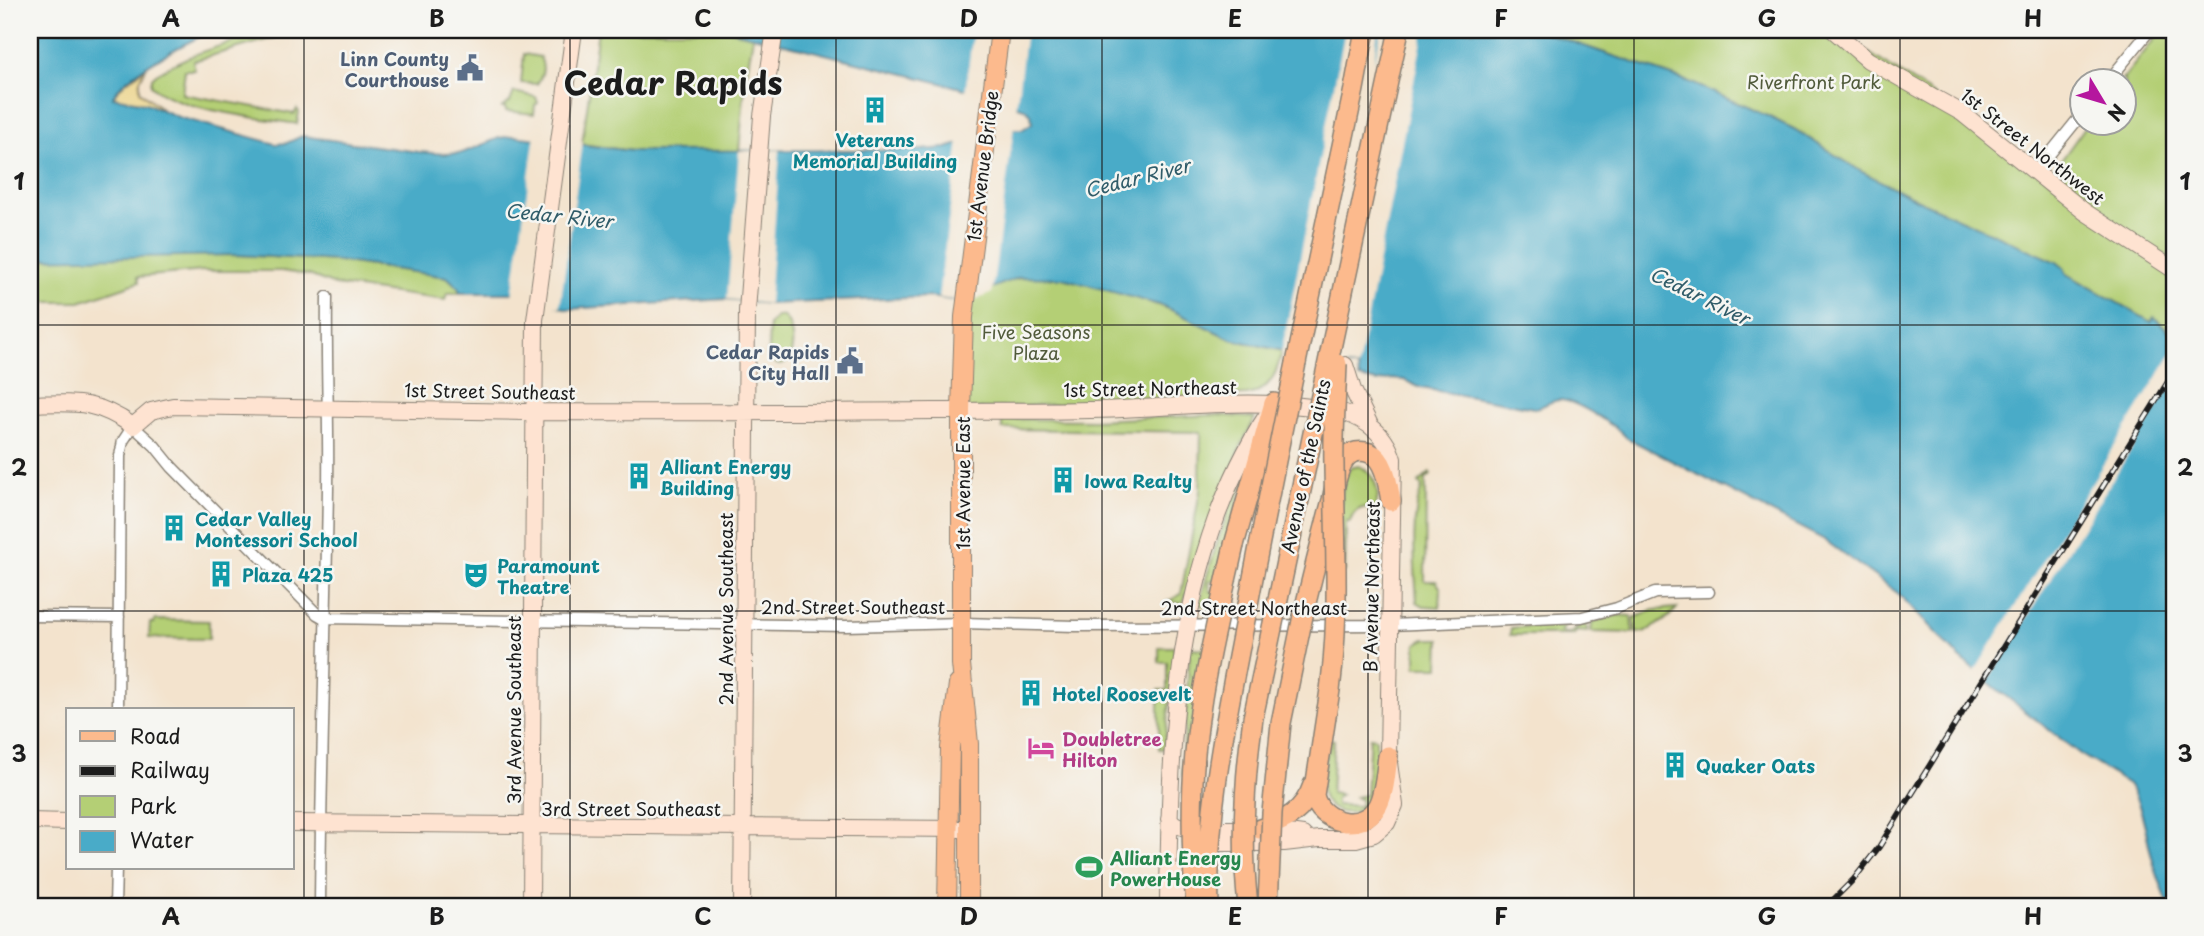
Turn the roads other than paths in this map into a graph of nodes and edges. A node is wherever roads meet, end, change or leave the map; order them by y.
1 (574, 30) edge
2 (775, 30) edge
3 (1000, 30) edge
4 (1352, 30) edge
5 (1365, 30) edge
6 (1399, 30) edge
7 (1833, 30) edge
8 (2150, 30) edge
9 (2120, 66) edge
10 (2068, 130) edge
11 (1343, 141) junction
12 (2036, 171) junction
13 (2174, 270) edge
14 (1342, 296) junction
15 (327, 297) dead end
16 (965, 302) joint
17 (1345, 365) dead end
18 (1274, 403) junction
19 (30, 404) edge
20 (327, 407) junction
21 (961, 410) junction
22 (1339, 411) junction
23 (535, 412) junction
24 (746, 412) junction
25 (133, 426) junction
26 (1371, 426) junction
27 (1391, 501) junction
28 (1319, 547) junction
29 (1709, 593) dead end
30 (30, 616) edge
31 (118, 617) junction
32 (324, 618) junction
33 (533, 620) junction
34 (962, 623) junction
35 (744, 624) junction
36 (1187, 625) junction
37 (1391, 625) junction
38 (961, 664) junction
39 (118, 708) edge
40 (1388, 756) junction
41 (1314, 782) junction
42 (1169, 819) junction
43 (30, 821) edge
44 (66, 822) edge
45 (294, 823) edge
46 (321, 823) junction
47 (532, 826) junction
48 (743, 828) junction
49 (949, 829) junction
50 (969, 829) junction
51 (1260, 830) junction
52 (1319, 839) junction
53 (116, 870) edge
54 (115, 906) edge
55 (320, 906) edge
56 (531, 906) edge
57 (742, 906) edge
58 (947, 906) edge
59 (969, 906) edge
60 (1168, 906) edge
61 (1178, 906) edge
62 (1196, 906) edge
63 (1209, 906) edge
64 (1248, 906) edge
65 (1268, 906) edge

1 - 23 street, 3rd Avenue Southeast
2 - 24 street, 2nd Avenue Southeast
3 - 16 main road, 1st Avenue Bridge
4 - 11 highway
5 - 11 highway, Avenue of the Saints
6 - 14 highway, Avenue of the Saints
7 - 12 street, 1st Street Northwest
8 - 9 street
10 - 12 street
11 - 63 highway, Avenue of the Saints, bridge
12 - 13 street, 1st Street Northwest
14 - 41 highway, bridge
14 - 64 highway, Avenue of the Saints, bridge
15 - 20 street
16 - 21 main road, 1st Avenue East
17 - 26 street, B Avenue Northeast
18 - 21 street, 1st Street Northeast
18 - 22 street, 1st Street Northeast
18 - 36 street
18 - 62 highway, bridge
19 - 25 street
20 - 23 street, 1st Street Southeast
20 - 25 street, 1st Street Southeast
20 - 32 street
21 - 24 street, 1st Street Southeast
21 - 34 main road, 1st Avenue East
22 - 26 street, B Avenue Northeast
22 - 28 highway
23 - 24 street, 1st Street Southeast
23 - 33 street, 3rd Avenue Southeast
24 - 35 street, 2nd Avenue Southeast
25 - 31 street
25 - 32 street
26 - 27 street, B Avenue Northeast
27 - 28 highway
27 - 37 street, B Avenue Northeast
28 - 65 highway, bridge
29 - 37 street, 2nd Street Northeast
30 - 31 street
31 - 39 street
32 - 33 street, 2nd Street Southeast
32 - 46 street
33 - 35 street, 2nd Street Southeast
33 - 47 street, 3rd Avenue Southeast
34 - 35 street, 2nd Street Southeast
34 - 36 street, 2nd Street Northeast
34 - 38 main road, 1st Avenue East
35 - 48 street, 2nd Avenue Southeast
36 - 37 street, 2nd Street Northeast
36 - 42 street
37 - 40 street, B Avenue Northeast
38 - 49 main road, 1st Avenue East
38 - 50 main road, 1st Avenue East
40 - 41 highway
40 - 52 street, B Avenue Northeast
41 - 51 highway
42 - 51 street
42 - 60 street
43 - 44 street
45 - 46 street, 3rd Street Southeast
46 - 47 street, 3rd Street Southeast
46 - 55 street
47 - 48 street, 3rd Street Southeast
47 - 56 street, 3rd Avenue Southeast
48 - 49 street, 3rd Street Southeast
48 - 57 street, 2nd Avenue Southeast
49 - 50 street, 3rd Street Southeast
49 - 58 main road, 1st Avenue East
50 - 59 main road, 1st Avenue East
51 - 52 street
52 - 61 street
53 - 54 street

